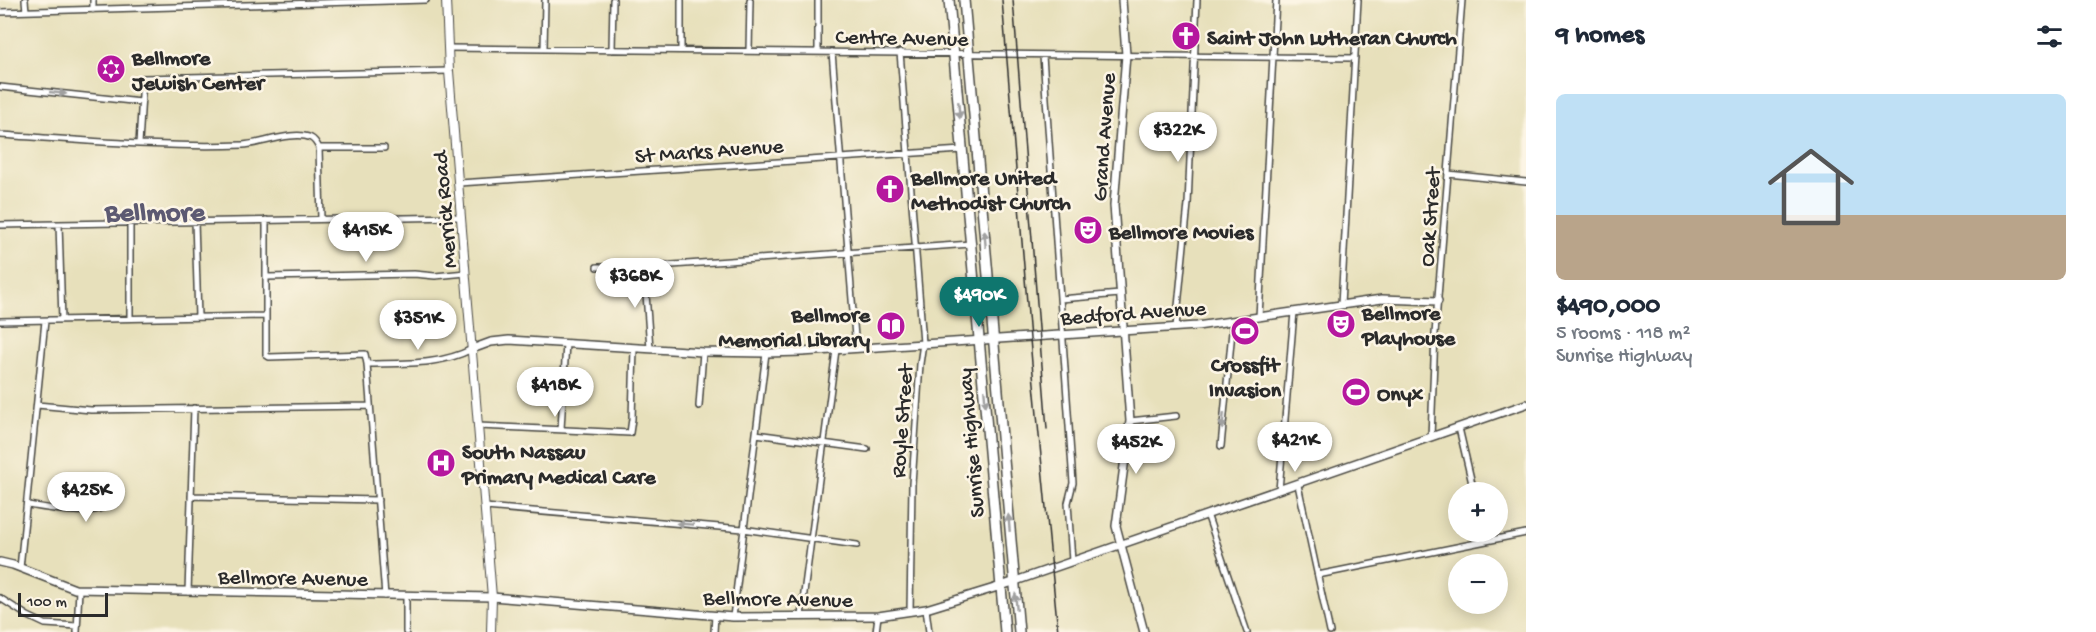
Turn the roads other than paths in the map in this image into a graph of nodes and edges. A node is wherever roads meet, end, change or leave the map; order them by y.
1 (25, 0) edge
2 (93, 0) edge
3 (162, 0) edge
4 (426, 0) edge
5 (446, 0) edge
6 (545, 0) edge
7 (613, 0) edge
8 (681, 0) edge
9 (750, 0) edge
10 (818, 0) edge
11 (949, 0) edge
12 (964, 0) edge
13 (1122, 0) edge
14 (1197, 0) edge
15 (1276, 0) edge
16 (1358, 0) edge
17 (1462, 0) edge
18 (162, 8) junction
19 (93, 10) junction
20 (26, 11) junction
21 (0, 12) edge
22 (448, 48) junction
23 (544, 49) junction
24 (612, 50) junction
25 (681, 50) junction
26 (749, 51) junction
27 (818, 52) junction
28 (832, 52) junction
29 (900, 52) junction
30 (954, 52) junction
31 (968, 53) junction
32 (1126, 55) junction
33 (1043, 56) junction
34 (1194, 56) junction
35 (1273, 57) junction
36 (1355, 58) junction
37 (449, 71) junction
38 (0, 87) edge
39 (141, 102) junction
40 (0, 135) edge
41 (139, 144) junction
42 (319, 148) junction
43 (384, 148) dead end
44 (962, 150) junction
45 (909, 153) junction
46 (841, 157) junction
47 (1448, 174) junction
48 (1526, 182) edge
49 (459, 183) junction
50 (461, 217) junction
51 (321, 219) junction
52 (266, 220) junction
53 (195, 221) junction
54 (130, 222) junction
55 (59, 224) junction
56 (0, 225) edge
57 (971, 244) junction
58 (916, 248) junction
59 (848, 253) junction
60 (597, 267) dead end
61 (644, 267) junction
62 (466, 273) junction
63 (267, 277) junction
64 (1120, 294) junction
65 (1060, 300) junction
66 (1438, 301) junction
67 (1341, 305) junction
68 (1294, 312) junction
69 (266, 316) junction
70 (198, 317) junction
71 (1258, 317) junction
72 (130, 318) junction
73 (62, 320) junction
74 (0, 321) edge
75 (45, 321) junction
76 (1233, 321) junction
77 (1176, 327) junction
78 (1123, 331) junction
79 (1063, 335) junction
80 (994, 339) junction
81 (980, 340) junction
82 (566, 343) junction
83 (923, 343) junction
84 (634, 348) junction
85 (650, 348) junction
86 (472, 349) junction
87 (856, 349) junction
88 (836, 351) junction
89 (702, 352) junction
90 (766, 353) junction
91 (367, 364) junction
92 (1526, 404) edge
93 (37, 405) junction
94 (370, 406) junction
95 (699, 406) dead end
96 (194, 408) junction
97 (1176, 416) dead end
98 (1130, 421) junction
99 (478, 426) junction
100 (1459, 428) junction
101 (561, 429) junction
102 (756, 434) junction
103 (1431, 437) junction
104 (824, 443) junction
105 (1221, 446) dead end
106 (867, 449) dead end
107 (1472, 482) edge
108 (1298, 485) junction
109 (117, 486) dead end
110 (1279, 490) junction
111 (191, 496) junction
112 (378, 500) junction
113 (28, 505) junction
114 (485, 507) junction
115 (1207, 514) junction
116 (743, 529) junction
117 (1526, 533) edge
118 (1508, 537) edge
119 (811, 538) junction
120 (1481, 542) edge
121 (857, 544) dead end
122 (1121, 544) junction
123 (1072, 561) junction
124 (0, 562) edge
125 (20, 568) junction
126 (1318, 575) junction
127 (1014, 582) junction
128 (1001, 586) junction
129 (79, 589) junction
130 (188, 592) junction
131 (385, 596) junction
132 (406, 596) junction
133 (492, 597) junction
134 (0, 598) edge
135 (926, 609) junction
136 (910, 612) junction
137 (715, 615) junction
138 (801, 616) junction
139 (878, 616) junction
140 (733, 617) junction
141 (77, 629) edge
142 (406, 632) edge
143 (491, 632) edge
144 (714, 632) edge
145 (876, 632) edge
146 (929, 632) edge
147 (1005, 632) edge
148 (1019, 632) edge
149 (1144, 632) edge
150 (1247, 632) edge
151 (1330, 632) edge

1 - 20 street
2 - 19 street
3 - 18 street
4 - 18 street
5 - 22 main road, Merrick Road
6 - 23 street
7 - 24 street
8 - 25 street
9 - 26 street
10 - 27 street
11 - 30 highway, Sunrise Highway
12 - 31 highway, Sunrise Highway
13 - 32 street, Grand Avenue
14 - 34 street
15 - 35 street
16 - 36 street
17 - 47 street, Oak Street
18 - 19 street
19 - 20 street
20 - 21 street
22 - 23 street, Centre Avenue
22 - 37 main road, Merrick Road
23 - 24 street, Centre Avenue
24 - 25 street, Centre Avenue
25 - 26 street, Centre Avenue
26 - 27 street, Centre Avenue
27 - 28 street, Centre Avenue
28 - 29 street, Centre Avenue
28 - 46 street
29 - 30 street, Centre Avenue
29 - 45 street, Royle Street
30 - 31 street, Centre Avenue
30 -> 44 highway, Sunrise Highway
31 - 33 street, Centre Avenue
80 -> 31 highway, Sunrise Highway
32 - 33 street, Centre Avenue
32 - 34 street, Centre Avenue
32 - 64 street, Grand Avenue
33 - 65 street
34 - 35 street, Centre Avenue
34 - 77 street
35 - 36 street, Centre Avenue
35 - 71 street
36 - 67 street
37 - 39 street
37 - 49 main road, Merrick Road
38 -> 39 street
39 - 41 street
40 - 41 street
41 - 42 street
42 - 43 street
42 - 51 street
44 - 45 street, St Marks Avenue
44 - 57 highway, Sunrise Highway
45 - 46 street, St Marks Avenue
45 - 58 street, Royle Street
46 - 49 street, St Marks Avenue
46 - 59 street
47 - 48 street
47 - 66 street, Oak Street
49 - 50 main road, Merrick Road
50 - 51 street
50 - 62 main road, Merrick Road
51 - 52 street
52 - 53 street
52 - 63 street
53 - 54 street
53 - 70 street
54 - 55 street
54 - 72 street
55 - 56 street
55 - 73 street
57 - 58 street
57 - 81 highway, Sunrise Highway
58 - 59 street
58 - 83 street, Royle Street
59 - 61 street
59 - 87 street
60 - 61 street
61 - 85 street
62 - 63 street
62 - 86 main road, Merrick Road
63 - 69 street
64 - 65 street
64 - 78 street, Grand Avenue
65 - 79 street
66 - 67 street, Bedford Avenue
66 - 103 street, Oak Street
67 - 68 street, Bedford Avenue
68 - 71 street, Bedford Avenue
68 - 110 street
69 - 70 street
69 - 91 street
70 - 72 street
71 - 76 street, Bedford Avenue
72 - 73 street
73 - 75 street
74 - 75 street
75 - 93 street
76 - 77 street, Bedford Avenue
76 -> 105 street
77 - 78 street, Bedford Avenue
78 - 79 street, Bedford Avenue
78 - 98 street, Grand Avenue
79 - 80 street, Bedford Avenue
79 - 123 street
80 - 81 street, Bedford Avenue
127 -> 80 highway, Sunrise Highway
81 - 83 street, Bedford Avenue
81 -> 128 highway, Sunrise Highway
82 - 84 street, Bedford Avenue
82 - 86 street, Bedford Avenue
82 - 101 street
83 - 87 street, Bedford Avenue
83 - 136 street, Royle Street
84 - 85 street, Bedford Avenue
84 - 101 street
85 - 89 street, Bedford Avenue
86 - 91 street
86 - 99 main road, Merrick Road
87 - 88 street, Bedford Avenue
88 - 90 street, Bedford Avenue
88 - 104 street
89 - 90 street, Bedford Avenue
89 - 95 street
90 - 102 street
91 - 94 street
92 - 100 street, Bellmore Avenue
93 - 96 street
93 - 113 street
94 - 96 street
94 - 112 street
96 - 111 street
97 - 98 street
98 - 122 street, Grand Avenue
99 - 101 street
99 - 114 main road, Merrick Road
100 - 103 street, Bellmore Avenue
100 - 107 street
102 - 104 street
102 - 116 street
103 - 108 street, Bellmore Avenue
104 - 106 street
104 - 119 street
108 - 110 street, Bellmore Avenue
108 - 126 street
109 - 113 street
110 - 115 street, Bellmore Avenue
111 - 112 street
111 - 130 street
112 - 131 street
113 - 125 street
116 -> 114 street
114 - 133 main road, Merrick Road
115 - 122 street, Bellmore Avenue
115 - 150 street
116 - 119 street
116 - 140 street
117 - 118 street
119 - 121 street
119 - 138 street
120 - 126 street
122 - 123 street, Bellmore Avenue
122 - 149 street, Grand Avenue
123 - 127 street, Bellmore Avenue
124 - 125 street, Bellmore Avenue
125 - 129 street, Bellmore Avenue
126 - 151 street
127 - 128 street, Bellmore Avenue
148 -> 127 highway, Sunrise Highway
128 - 135 street, Bellmore Avenue
128 - 147 highway, Sunrise Highway
129 - 130 street, Bellmore Avenue
129 - 141 street
130 - 131 street, Bellmore Avenue
131 - 132 street, Bellmore Avenue
132 - 133 street, Bellmore Avenue
132 - 142 street
133 - 137 street, Bellmore Avenue
133 - 143 main road, Merrick Road
134 - 141 street
135 - 136 street, Bellmore Avenue
135 - 146 street
136 - 139 street, Bellmore Avenue
137 - 140 street, Bellmore Avenue
137 - 144 street
138 - 139 street, Bellmore Avenue
138 - 140 street, Bellmore Avenue
139 - 145 street

